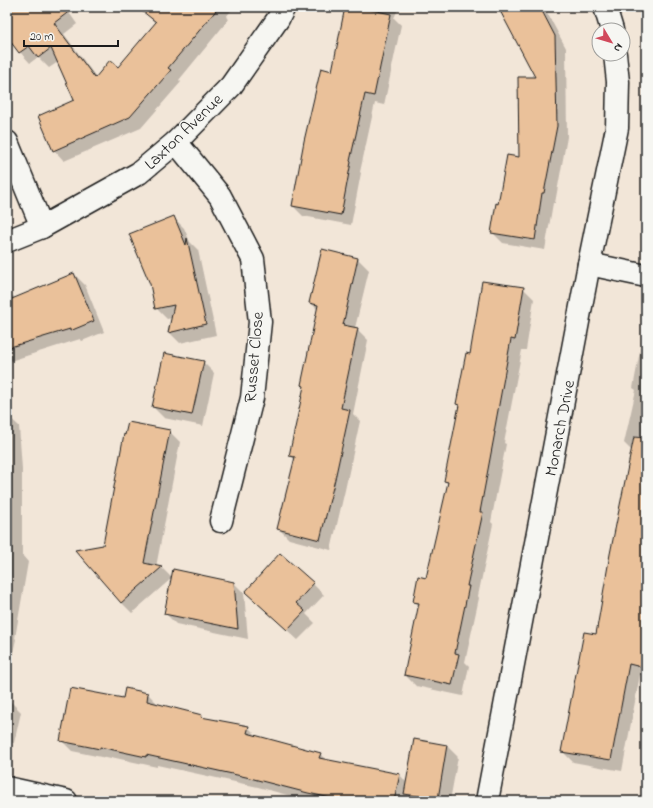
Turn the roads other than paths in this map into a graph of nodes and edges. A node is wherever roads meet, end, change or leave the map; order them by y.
1 (284, 7) edge
2 (605, 7) edge
3 (610, 22) edge
4 (616, 62) edge
5 (7, 142) edge
6 (176, 142) junction
7 (42, 227) junction
8 (7, 241) edge
9 (589, 264) junction
10 (646, 276) edge
11 (221, 521) dead end
12 (17, 794) edge
13 (66, 801) edge
14 (487, 801) edge

1 - 6 street, Laxton Avenue
2 - 3 street
4 - 9 street, Monarch Drive
5 - 7 street
6 - 7 street, Laxton Avenue
6 - 11 street, Russet Close
7 - 8 street, Laxton Avenue
9 - 10 street
9 - 14 street, Monarch Drive
12 - 13 street

